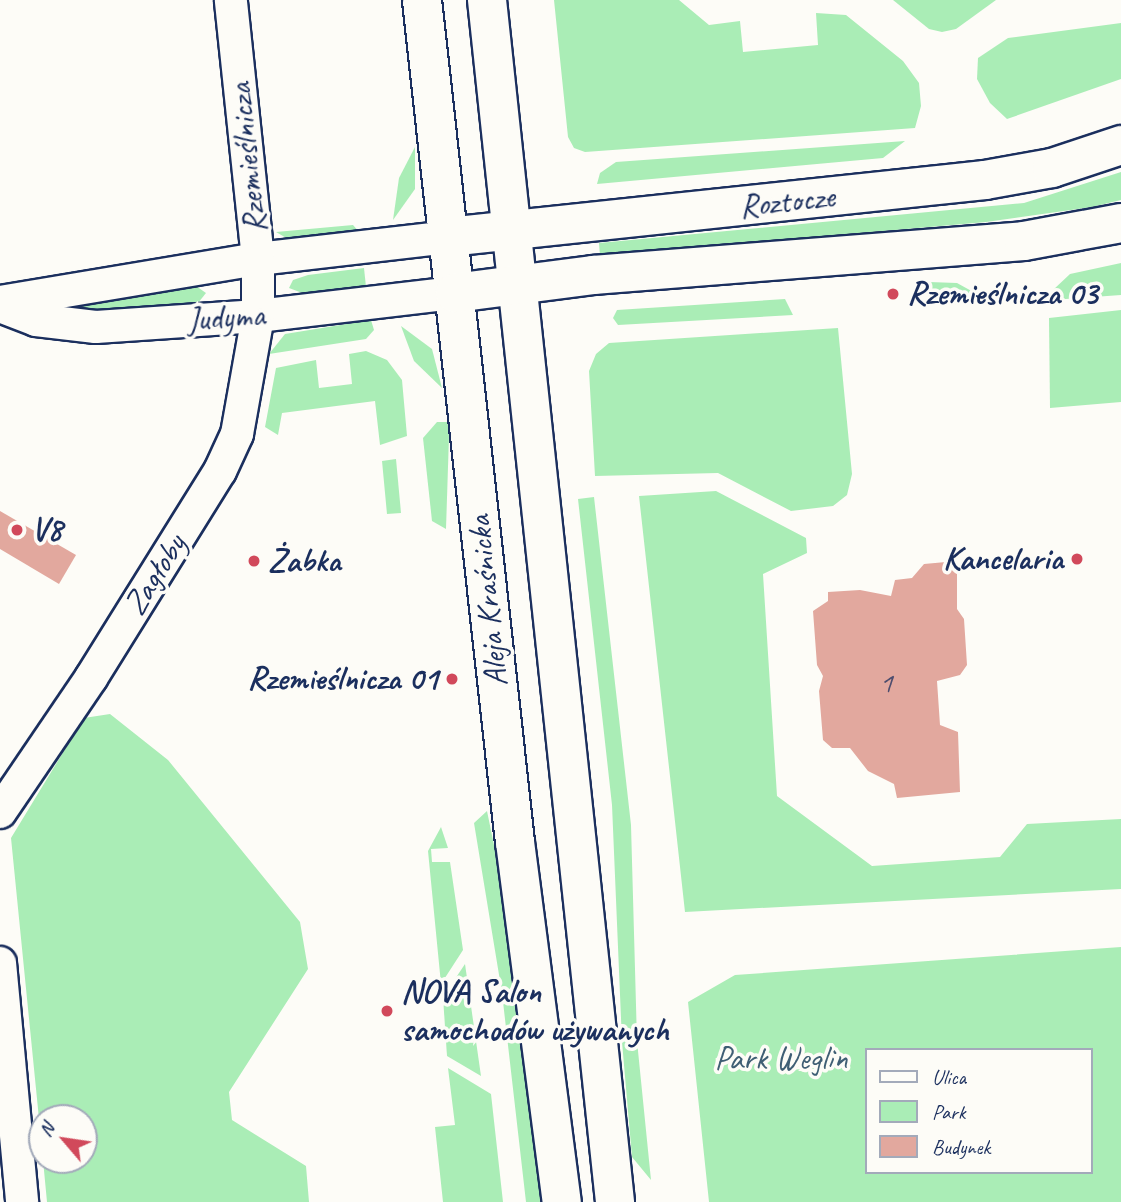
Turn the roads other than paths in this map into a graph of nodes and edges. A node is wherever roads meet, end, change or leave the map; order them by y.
1 (231, 0) edge
2 (422, 0) edge
3 (487, 0) edge
4 (1121, 145) edge
5 (1121, 223) edge
6 (513, 230) junction
7 (448, 237) junction
8 (258, 259) junction
9 (519, 285) junction
10 (455, 293) junction
11 (0, 304) edge
12 (258, 316) junction
13 (0, 812) edge
14 (0, 963) edge
15 (22, 1202) edge
16 (562, 1202) edge
17 (615, 1202) edge

1 - 8 street, Rzemieślnicza
2 - 7 main road, Aleja Kraśnicka
3 - 6 main road, Aleja Kraśnicka
4 - 6 main road, Roztocze
5 - 9 main road, Roztocze
6 - 7 main road, Roztocze
6 - 9 main road, Aleja Kraśnicka
7 - 8 street, Judyma
7 - 10 main road, Aleja Kraśnicka
8 - 11 street, Judyma
8 - 12 street, Rzemieślnicza
9 - 10 main road, Roztocze
9 - 17 main road, Aleja Kraśnicka
10 - 12 street, Judyma
10 - 16 main road, Aleja Kraśnicka
11 - 12 street, Judyma
12 - 13 street, Zagłoby
14 - 15 street

